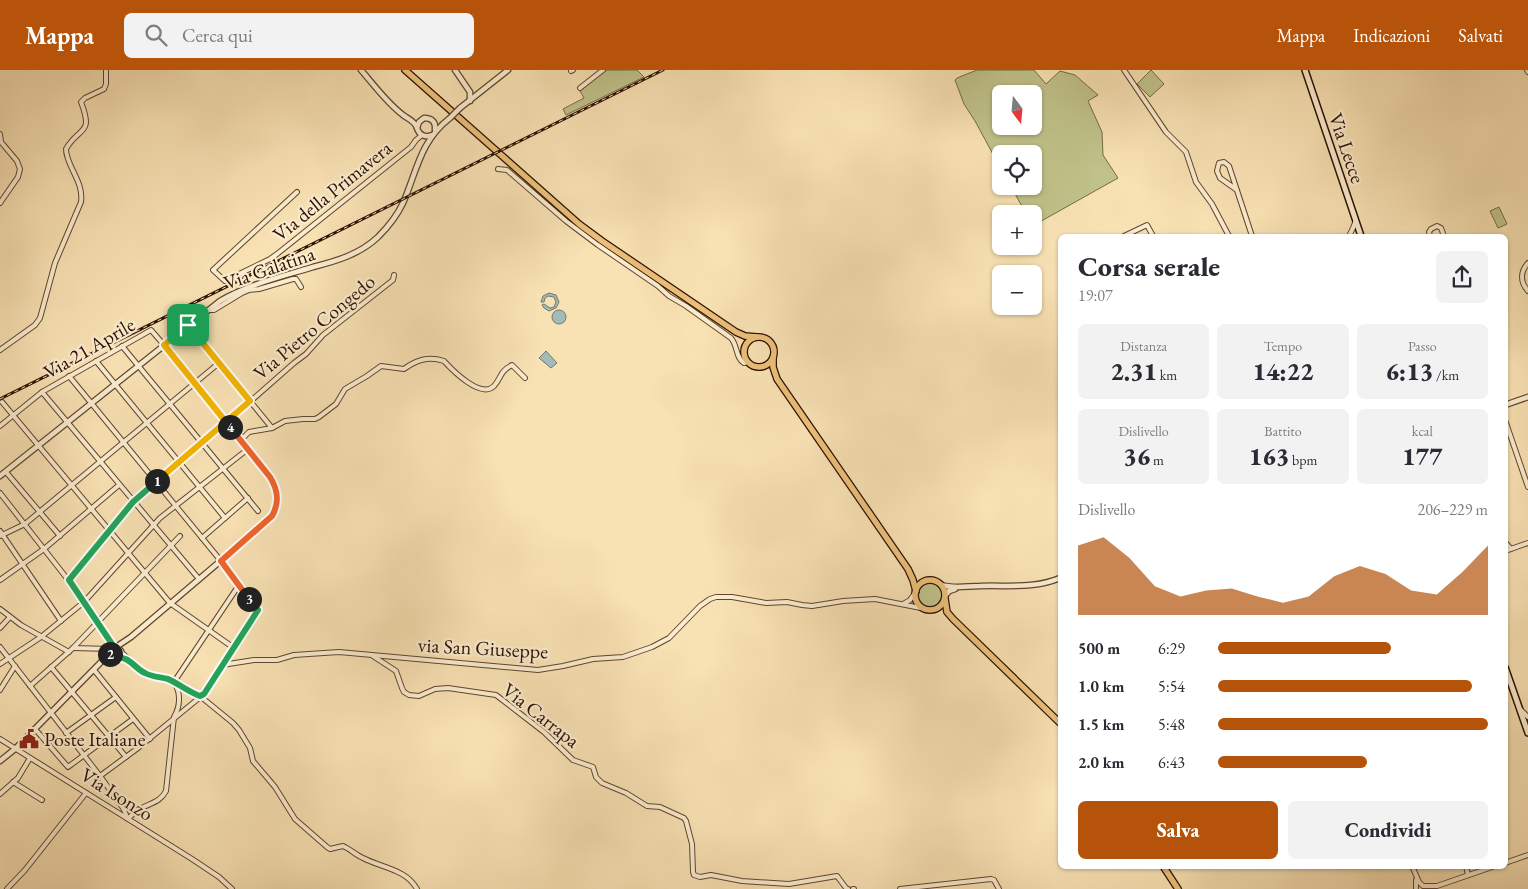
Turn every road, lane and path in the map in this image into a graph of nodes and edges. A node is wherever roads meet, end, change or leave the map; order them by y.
1 (106, 70) edge
2 (361, 70) edge
3 (405, 70) edge
4 (455, 70) edge
5 (508, 70) edge
6 (603, 70) edge
7 (1124, 70) edge
8 (1305, 70) edge
9 (580, 88) dead end
10 (484, 90) junction
11 (471, 91) junction
12 (476, 96) junction
13 (470, 101) junction
14 (450, 118) junction
15 (411, 120) junction
16 (422, 120) junction
17 (433, 120) junction
18 (418, 129) junction
19 (435, 130) junction
20 (0, 134) edge
21 (432, 135) junction
22 (424, 136) junction
23 (416, 140) junction
24 (425, 146) junction
25 (498, 169) dead end
26 (1237, 190) junction
27 (297, 192) dead end
28 (0, 203) edge
29 (1356, 220) junction
30 (1128, 234) edge
31 (1153, 234) edge
32 (1228, 234) edge
33 (1251, 234) edge
34 (1350, 234) edge
35 (1360, 234) edge
36 (1430, 234) edge
37 (1443, 234) edge
38 (600, 243) junction
39 (1528, 262) edge
40 (394, 275) dead end
41 (301, 287) dead end
42 (1528, 291) edge
43 (208, 310) junction
44 (188, 325) junction
45 (736, 332) junction
46 (757, 337) junction
47 (164, 345) junction
48 (122, 346) junction
49 (0, 350) edge
50 (743, 350) junction
51 (773, 358) junction
52 (96, 361) junction
53 (747, 362) junction
54 (219, 363) junction
55 (138, 366) junction
56 (758, 368) junction
57 (69, 376) junction
58 (525, 378) dead end
59 (777, 379) junction
60 (195, 383) junction
61 (115, 384) junction
62 (42, 392) junction
63 (1528, 397) edge
64 (250, 401) junction
65 (2, 402) dead end
66 (91, 403) junction
67 (170, 404) junction
68 (1508, 404) edge
69 (13, 416) junction
70 (67, 422) junction
71 (147, 422) junction
72 (227, 422) junction
73 (0, 426) edge
74 (272, 428) junction
75 (1508, 429) edge
76 (241, 440) junction
77 (124, 442) junction
78 (202, 444) junction
79 (38, 446) junction
80 (248, 448) junction
81 (100, 462) junction
82 (180, 462) junction
83 (223, 468) junction
84 (6, 472) junction
85 (0, 476) edge
86 (157, 482) junction
87 (119, 485) junction
88 (72, 486) junction
89 (200, 486) junction
90 (1528, 487) edge
91 (0, 493) edge
92 (248, 498) junction
93 (133, 502) junction
94 (176, 505) junction
95 (91, 509) junction
96 (258, 511) dead end
97 (40, 512) junction
98 (225, 518) junction
99 (25, 524) junction
100 (153, 526) junction
101 (109, 531) junction
102 (1, 534) edge
103 (60, 536) junction
104 (180, 536) dead end
105 (202, 538) junction
106 (1528, 543) edge
107 (171, 546) junction
108 (1508, 546) edge
109 (44, 549) junction
110 (1511, 549) junction
111 (1508, 550) edge
112 (128, 554) junction
113 (221, 561) junction
114 (23, 564) junction
115 (908, 569) junction
116 (145, 574) junction
117 (1058, 579) edge
118 (0, 580) edge
119 (69, 580) junction
120 (199, 580) junction
121 (927, 580) junction
122 (239, 585) junction
123 (942, 585) junction
124 (958, 587) junction
125 (915, 592) junction
126 (945, 597) junction
127 (84, 602) junction
128 (170, 604) junction
129 (900, 604) junction
130 (0, 609) edge
131 (926, 609) junction
132 (934, 609) junction
133 (10, 617) junction
134 (953, 619) junction
135 (61, 621) junction
136 (97, 622) junction
137 (0, 628) edge
138 (208, 631) junction
139 (42, 637) junction
140 (0, 647) edge
141 (73, 648) junction
142 (234, 648) junction
143 (69, 652) junction
144 (115, 652) junction
145 (371, 655) junction
146 (9, 658) junction
147 (0, 664) edge
148 (222, 664) junction
149 (15, 666) junction
150 (51, 667) junction
151 (95, 669) junction
152 (1508, 676) edge
153 (174, 682) junction
154 (30, 686) junction
155 (0, 690) edge
156 (72, 692) junction
157 (200, 696) junction
158 (116, 697) junction
159 (1519, 707) junction
160 (51, 713) junction
161 (92, 715) junction
162 (174, 717) junction
163 (1528, 717) edge
164 (134, 719) junction
165 (1058, 721) edge
166 (35, 729) junction
167 (1528, 732) edge
168 (66, 733) junction
169 (110, 737) junction
170 (0, 739) edge
171 (150, 739) junction
172 (15, 749) junction
173 (84, 756) junction
174 (126, 757) junction
175 (30, 758) junction
176 (0, 761) edge
177 (100, 776) junction
178 (13, 782) junction
179 (86, 793) junction
180 (0, 794) edge
181 (42, 800) dead end
182 (128, 819) junction
183 (1528, 855) edge
184 (1508, 862) edge
185 (1165, 869) edge
186 (1413, 869) edge
187 (1467, 869) edge
188 (1486, 869) edge
189 (1415, 873) junction
190 (1468, 875) junction
191 (1424, 887) edge
192 (1436, 887) edge
193 (7, 889) edge
194 (232, 889) edge
195 (417, 889) edge
196 (848, 889) edge
197 (900, 889) edge
198 (999, 889) edge
199 (1178, 889) edge
200 (1416, 889) edge
201 (1431, 889) edge

1 - 49 street
2 - 15 street
3 - 38 main road
4 - 11 street
5 - 10 street
6 - 9 street
7 - 32 street
8 - 29 main road, Via Lecce
10 - 11 street
10 - 12 street
11 - 12 street
11 - 13 street
12 - 13 street
13 - 14 street, bridge
14 - 17 street
14 - 19 street
15 - 16 street
15 - 18 street
16 - 17 street
16 - 18 street, Via della Primavera
17 - 19 street
18 - 22 street
18 - 23 street, Via della Primavera
19 - 21 street
20 - 28 street
21 - 22 street
21 - 24 street, Via Galatina
22 - 23 street, Via della Primavera
22 - 24 street, Via Galatina
23 - 27 street, Via della Primavera
24 - 43 street, Via Galatina
25 - 38 street
26 - 26 street
26 - 33 street
29 - 34 street
29 - 35 main road, Via Lecce
30 - 31 street
36 - 37 street
38 - 45 main road
38 - 53 street
39 - 42 street
40 - 64 street, Via Pietro Congedo
41 - 43 street
43 - 44 street, Via Galatina
44 - 47 street, Via Galatina
44 - 54 street
45 - 46 main road
45 - 50 main road
46 - 50 main road
46 - 51 main road
47 - 48 street, Via 21 Aprile
47 - 55 street, Via Galatina
47 - 60 street
48 - 52 street, Via 21 Aprile
48 - 55 street
50 - 53 main road
51 - 56 main road
51 - 59 main road
52 - 57 street, Via 21 Aprile
52 - 61 street
53 - 56 main road
54 - 60 street
54 - 64 street
55 - 61 street, Via Galatina
55 - 67 street
56 - 59 main road
57 - 62 street, Via 21 Aprile
57 - 66 street
58 - 74 street
59 - 115 main road
60 - 67 street
60 - 72 street
61 - 66 street, Via Galatina
61 - 71 street
62 - 69 street, Via 21 Aprile
62 - 70 street
63 - 68 street
64 - 72 street
64 - 74 street
65 - 69 street
66 - 70 street, Via Galatina
66 - 77 street
67 - 71 street
67 - 78 street
69 - 73 street, Via 21 Aprile
69 - 79 street
70 - 79 street, Via Galatina
70 - 81 street
71 - 77 street
71 - 82 street
72 - 76 street
72 - 78 street
74 - 76 street
75 - 90 street
76 - 80 street
77 - 81 street
77 - 86 street
78 - 82 street
78 - 83 street
79 - 84 street, Via Galatina
79 - 88 street
80 - 83 street
80 - 113 street
81 - 87 street
81 - 88 street
82 - 86 street
82 - 89 street
83 - 89 street
83 - 92 street
84 - 85 street, Via Galatina
84 - 97 street
86 - 93 street
86 - 94 street
87 - 93 street
87 - 95 street
88 - 95 street
88 - 97 street
89 - 94 street
89 - 98 street
91 - 99 street
92 - 96 street
92 - 98 street
93 - 100 street
93 - 101 street
94 - 100 street
94 - 105 street
95 - 101 street
95 - 103 street
97 - 99 street
97 - 103 street
98 - 105 street
99 - 102 street
99 - 109 street
100 - 107 street
100 - 112 street
101 - 112 street
101 - 119 street
102 - 114 street
103 - 109 street
104 - 107 street
105 - 113 street
106 - 110 street
107 - 116 street
107 - 120 street
108 - 110 street
109 - 114 street
109 - 119 street
110 - 111 street
112 - 116 street
112 - 127 street
113 - 120 street
113 - 122 street
114 - 118 street
114 - 135 street
115 - 121 main road
115 - 125 main road
116 - 128 street
116 - 136 street
117 - 124 street
119 - 127 street
120 - 128 street
121 - 123 main road
121 - 125 main road
122 - 138 street
122 - 142 street
123 - 124 street
123 - 126 main road
124 - 126 street
125 - 129 street
125 - 131 main road
126 - 132 main road
126 - 134 main road
127 - 135 street
127 - 136 street
128 - 138 street
128 - 144 street
129 - 131 street, via San Giuseppe
129 - 145 street, via San Giuseppe
130 - 133 street
131 - 132 main road
132 - 134 main road
133 - 137 street
133 - 139 street
134 - 165 main road
135 - 139 street
136 - 141 street
136 - 144 street
138 - 142 street
138 - 153 street
139 - 143 street
139 - 146 street
140 - 146 street
141 - 143 street
141 - 144 street
142 - 148 street
143 - 150 street
144 - 151 street
144 - 153 street
145 - 148 street, via San Giuseppe
145 - 196 street, Via Carrapa
146 - 147 street
146 - 149 street
148 - 157 street
149 - 154 street
149 - 155 street
150 - 154 street
150 - 156 street
151 - 156 street
151 - 158 street
152 - 159 main road
153 - 157 street
153 - 162 street
154 - 160 street
156 - 160 street
156 - 161 street
157 - 162 street
157 - 195 street
158 - 161 street
158 - 164 street
159 - 163 street
159 - 167 main road
160 - 166 street
160 - 168 street
161 - 168 street
161 - 169 street
162 - 171 street
162 - 182 street
164 - 169 street
164 - 171 street
166 - 172 street
166 - 173 street
168 - 173 street
169 - 173 street
169 - 174 street
170 - 172 street, Via Isonzo
171 - 174 street
172 - 175 street, Via Isonzo
172 - 176 street
173 - 177 street
174 - 177 street
175 - 178 street
175 - 179 street, Via Isonzo
177 - 182 street
178 - 180 street
178 - 181 street
179 - 182 street, Via Isonzo
179 - 193 street
182 - 194 street, Via Isonzo
183 - 184 street
185 - 199 main road
186 - 189 street
187 - 190 street
188 - 190 street
189 - 191 street
189 - 200 street
190 - 192 street
191 - 192 street
191 - 200 street
192 - 201 street
197 - 198 street

